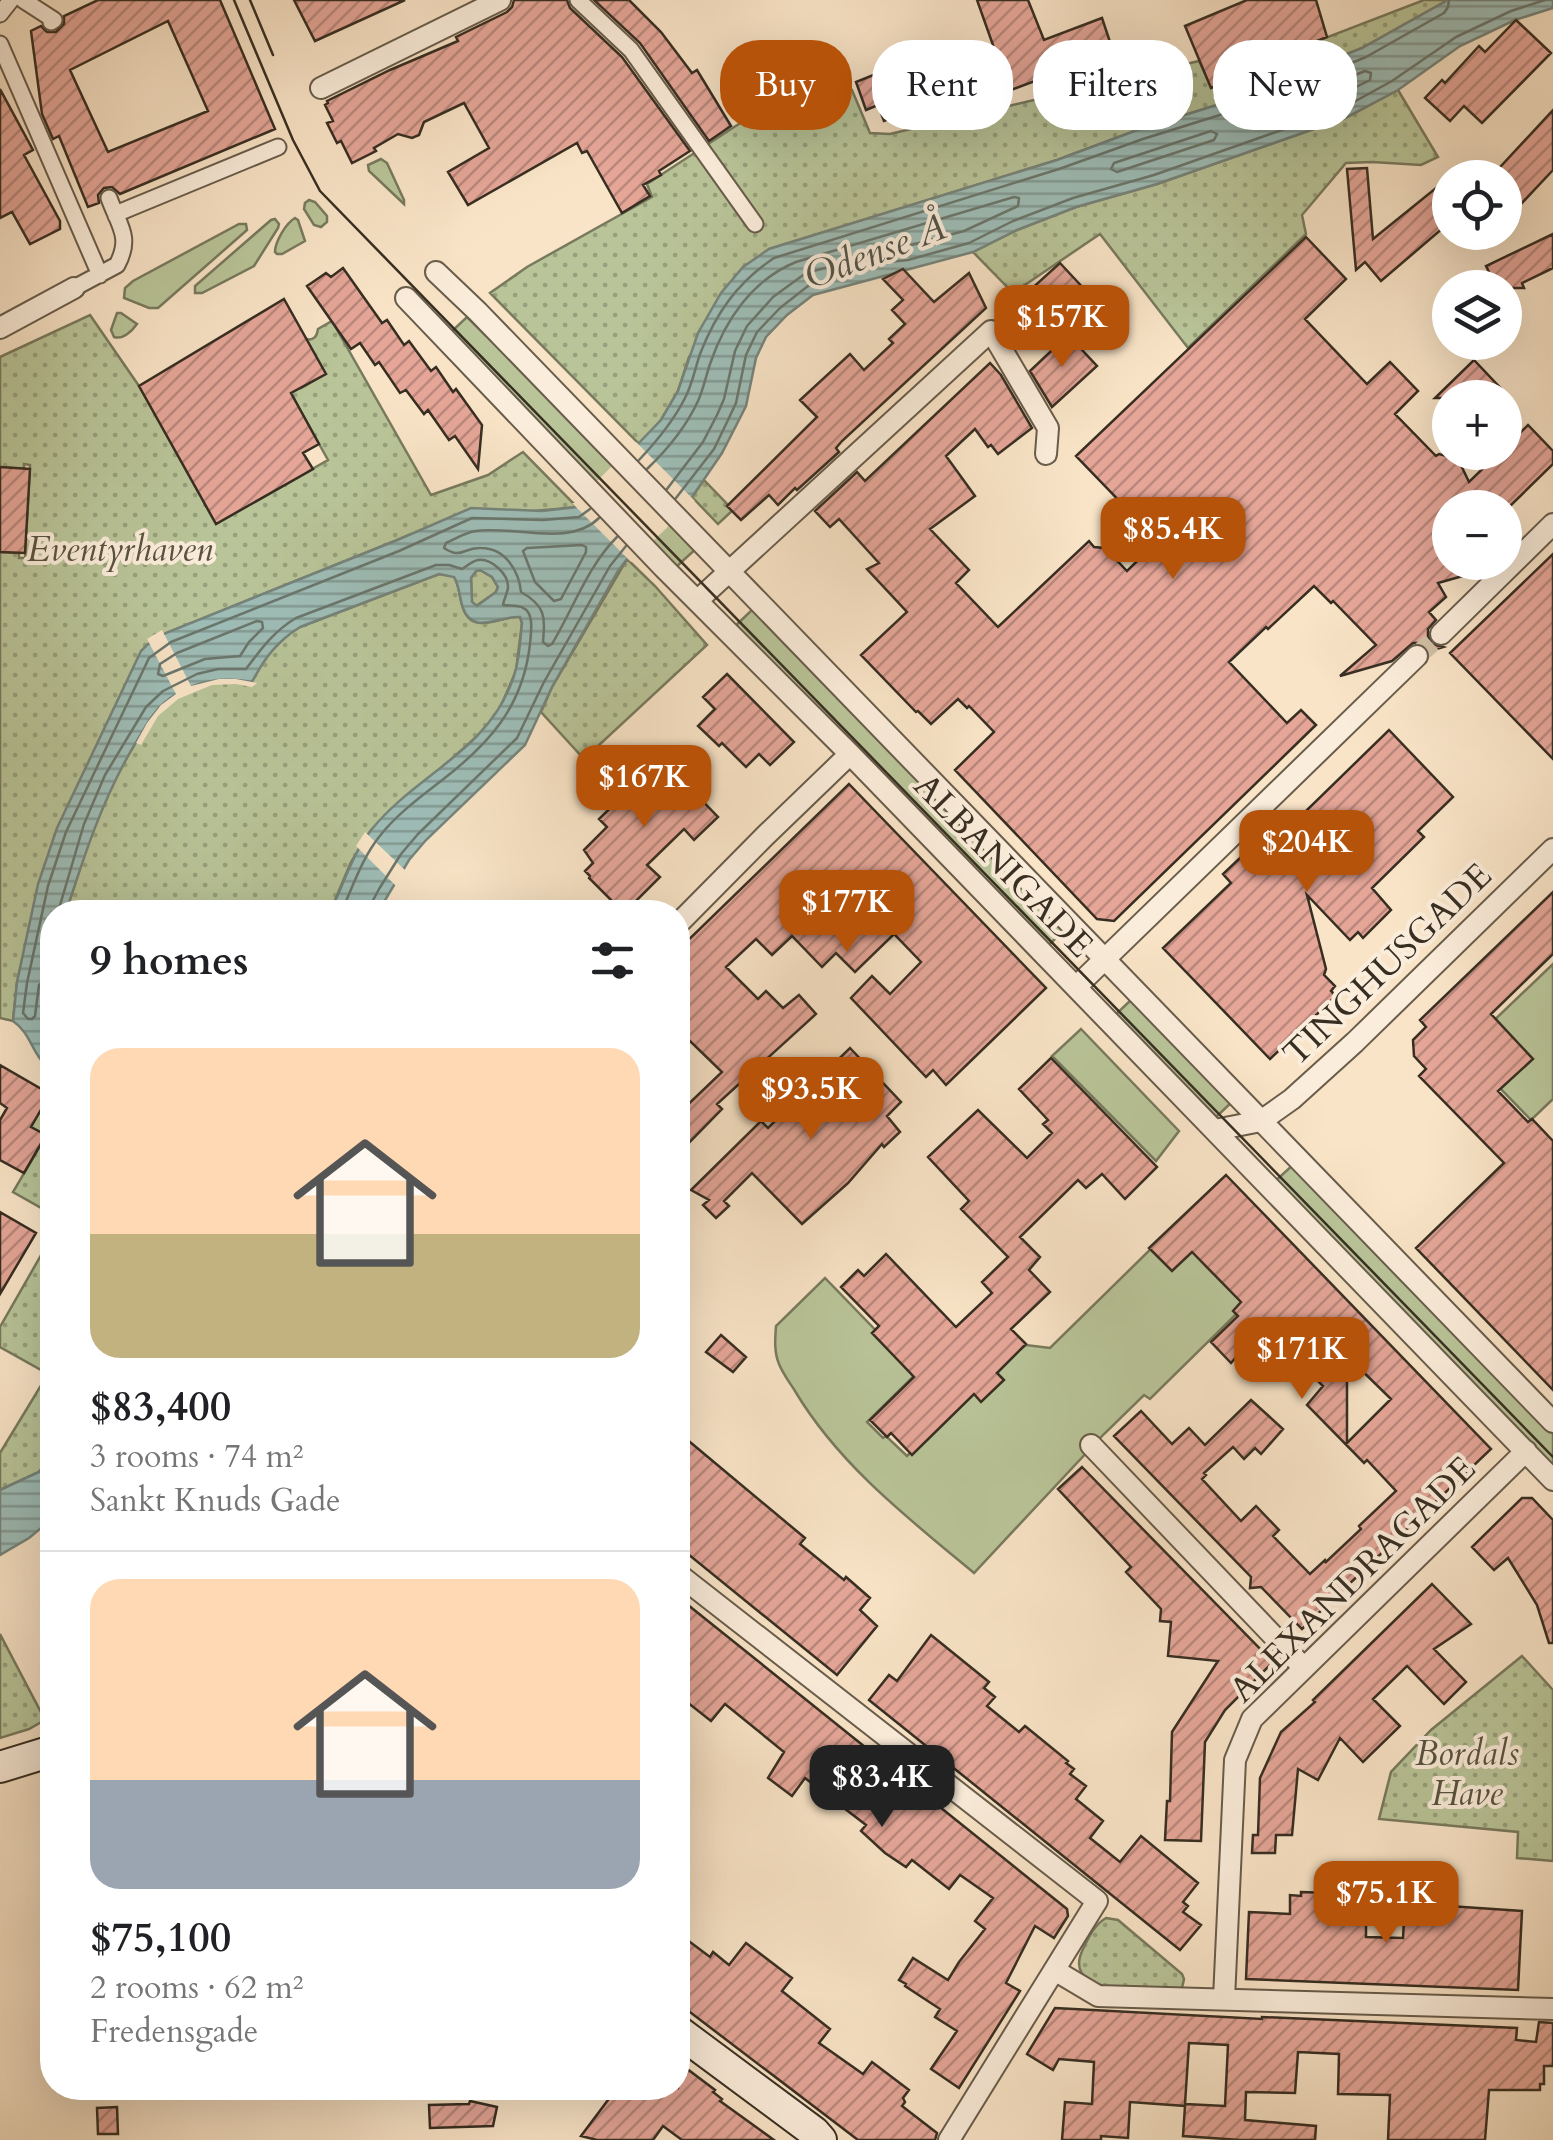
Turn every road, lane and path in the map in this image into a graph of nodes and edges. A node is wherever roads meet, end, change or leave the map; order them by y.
1 (11, 0) edge
2 (24, 0) edge
3 (500, 0) edge
4 (578, 0) edge
5 (0, 14) edge
6 (51, 22) dead end
7 (0, 44) edge
8 (321, 88) dead end
9 (278, 146) dead end
10 (109, 198) dead end
11 (116, 216) junction
12 (756, 224) dead end
13 (436, 272) dead end
14 (100, 275) junction
15 (74, 288) joint
16 (406, 298) dead end
17 (0, 328) edge
18 (1046, 454) dead end
19 (1553, 524) edge
20 (730, 572) junction
21 (697, 601) junction
22 (1441, 634) tunnel mouth
23 (1417, 656) tunnel mouth
24 (850, 754) junction
25 (1553, 849) edge
26 (690, 912) edge
27 (1104, 959) junction
28 (1076, 986) junction
29 (1261, 1121) junction
30 (1215, 1130) junction
31 (1236, 1153) junction
32 (1553, 1422) edge
33 (1091, 1445) dead end
34 (1526, 1451) junction
35 (1553, 1480) edge
36 (690, 1583) edge
37 (1304, 1668) junction
38 (40, 1755) edge
39 (0, 1768) edge
40 (1056, 1971) junction
41 (1224, 2000) junction
42 (1553, 2009) edge
43 (690, 2040) edge
44 (821, 2140) edge
45 (948, 2140) edge

1 - 5 street
2 - 6 street
3 - 8 street
4 - 12 street
7 - 14 street
9 - 11 street
10 - 11 street
11 - 14 street
13 - 20 street, ALBANIGADE
14 - 15 street
15 - 17 street
16 - 21 street, ALBANIGADE
18 - 20 street
19 - 22 street
20 - 21 street
20 - 27 street, ALBANIGADE
21 - 24 street, ALBANIGADE
23 - 27 street
24 - 26 street
24 - 28 street, ALBANIGADE
25 - 29 street, TINGHUSGADE
27 - 28 street
27 - 29 street, ALBANIGADE
28 - 30 street, ALBANIGADE
29 - 30 street, TINGHUSGADE
29 - 31 street, TINGHUSGADE
29 - 32 street, ALBANIGADE
30 - 31 street, ALBANIGADE
31 - 34 street, ALBANIGADE
33 - 37 street
34 - 35 street, ALBANIGADE
34 - 37 street, ALEXANDRAGADE
36 - 40 street
37 - 41 street, ALEXANDRAGADE
38 - 39 main road
40 - 41 street
40 - 45 street
41 - 42 street
43 - 44 main road

